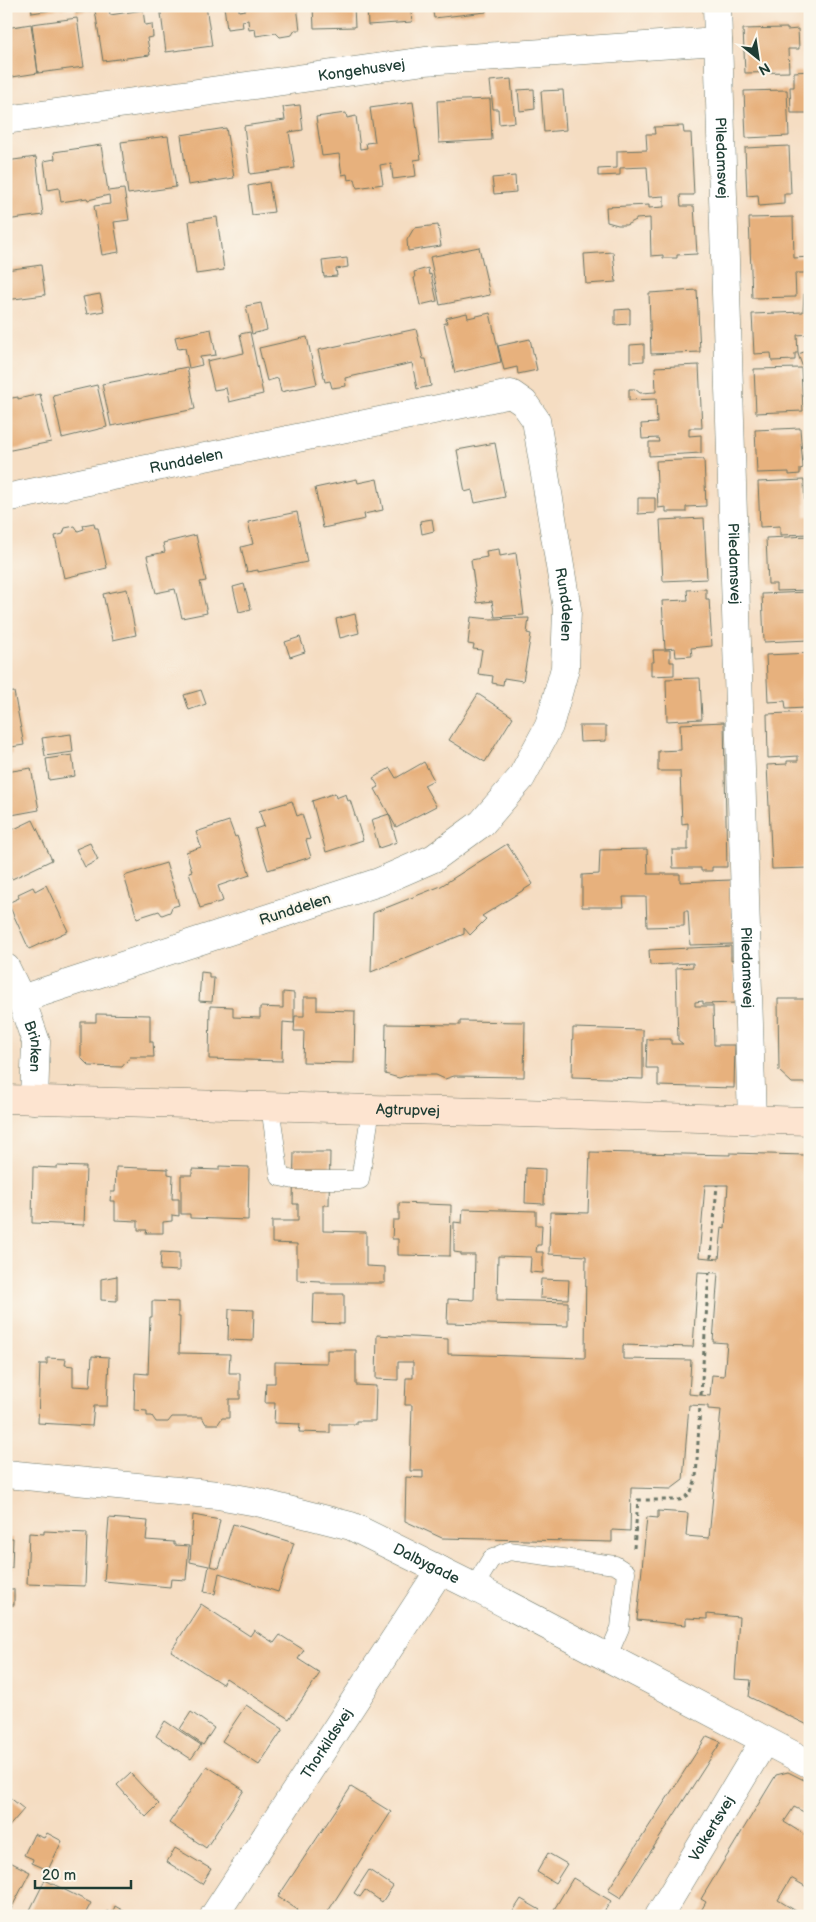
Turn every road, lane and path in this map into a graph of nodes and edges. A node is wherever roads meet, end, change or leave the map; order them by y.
1 (716, 6) edge
2 (718, 41) junction
3 (6, 120) edge
4 (6, 498) edge
5 (6, 968) edge
6 (21, 999) junction
7 (6, 1099) edge
8 (34, 1100) junction
9 (270, 1106) junction
10 (371, 1109) junction
11 (752, 1120) junction
12 (810, 1121) edge
13 (717, 1185) dead end
14 (711, 1258) dead end
15 (709, 1273) dead end
16 (701, 1395) dead end
17 (700, 1405) dead end
18 (6, 1474) edge
19 (440, 1570) junction
20 (626, 1572) junction
21 (474, 1587) junction
22 (608, 1658) junction
23 (764, 1741) junction
24 (810, 1764) edge
25 (214, 1916) edge
26 (659, 1916) edge

1 - 2 street, Piledamsvej
2 - 3 street, Kongehusvej
2 - 11 street, Piledamsvej
4 - 6 street, Runddelen
5 - 6 street, Brinken
6 - 8 street, Brinken
7 - 8 street, Agtrupvej
8 - 9 street, Agtrupvej
9 - 10 street, Agtrupvej
9 - 10 lane
10 - 11 street, Agtrupvej
11 - 12 street, Agtrupvej
13 - 14 path
15 - 16 path
17 - 20 path
18 - 19 street, Dalbygade
19 - 21 street, Dalbygade
19 - 25 street, Thorkildsvej
20 - 21 lane
20 - 22 lane
21 - 22 street, Dalbygade
22 - 23 street, Dalbygade
23 - 24 street, Dalbygade
23 - 26 street, Volkertsvej

